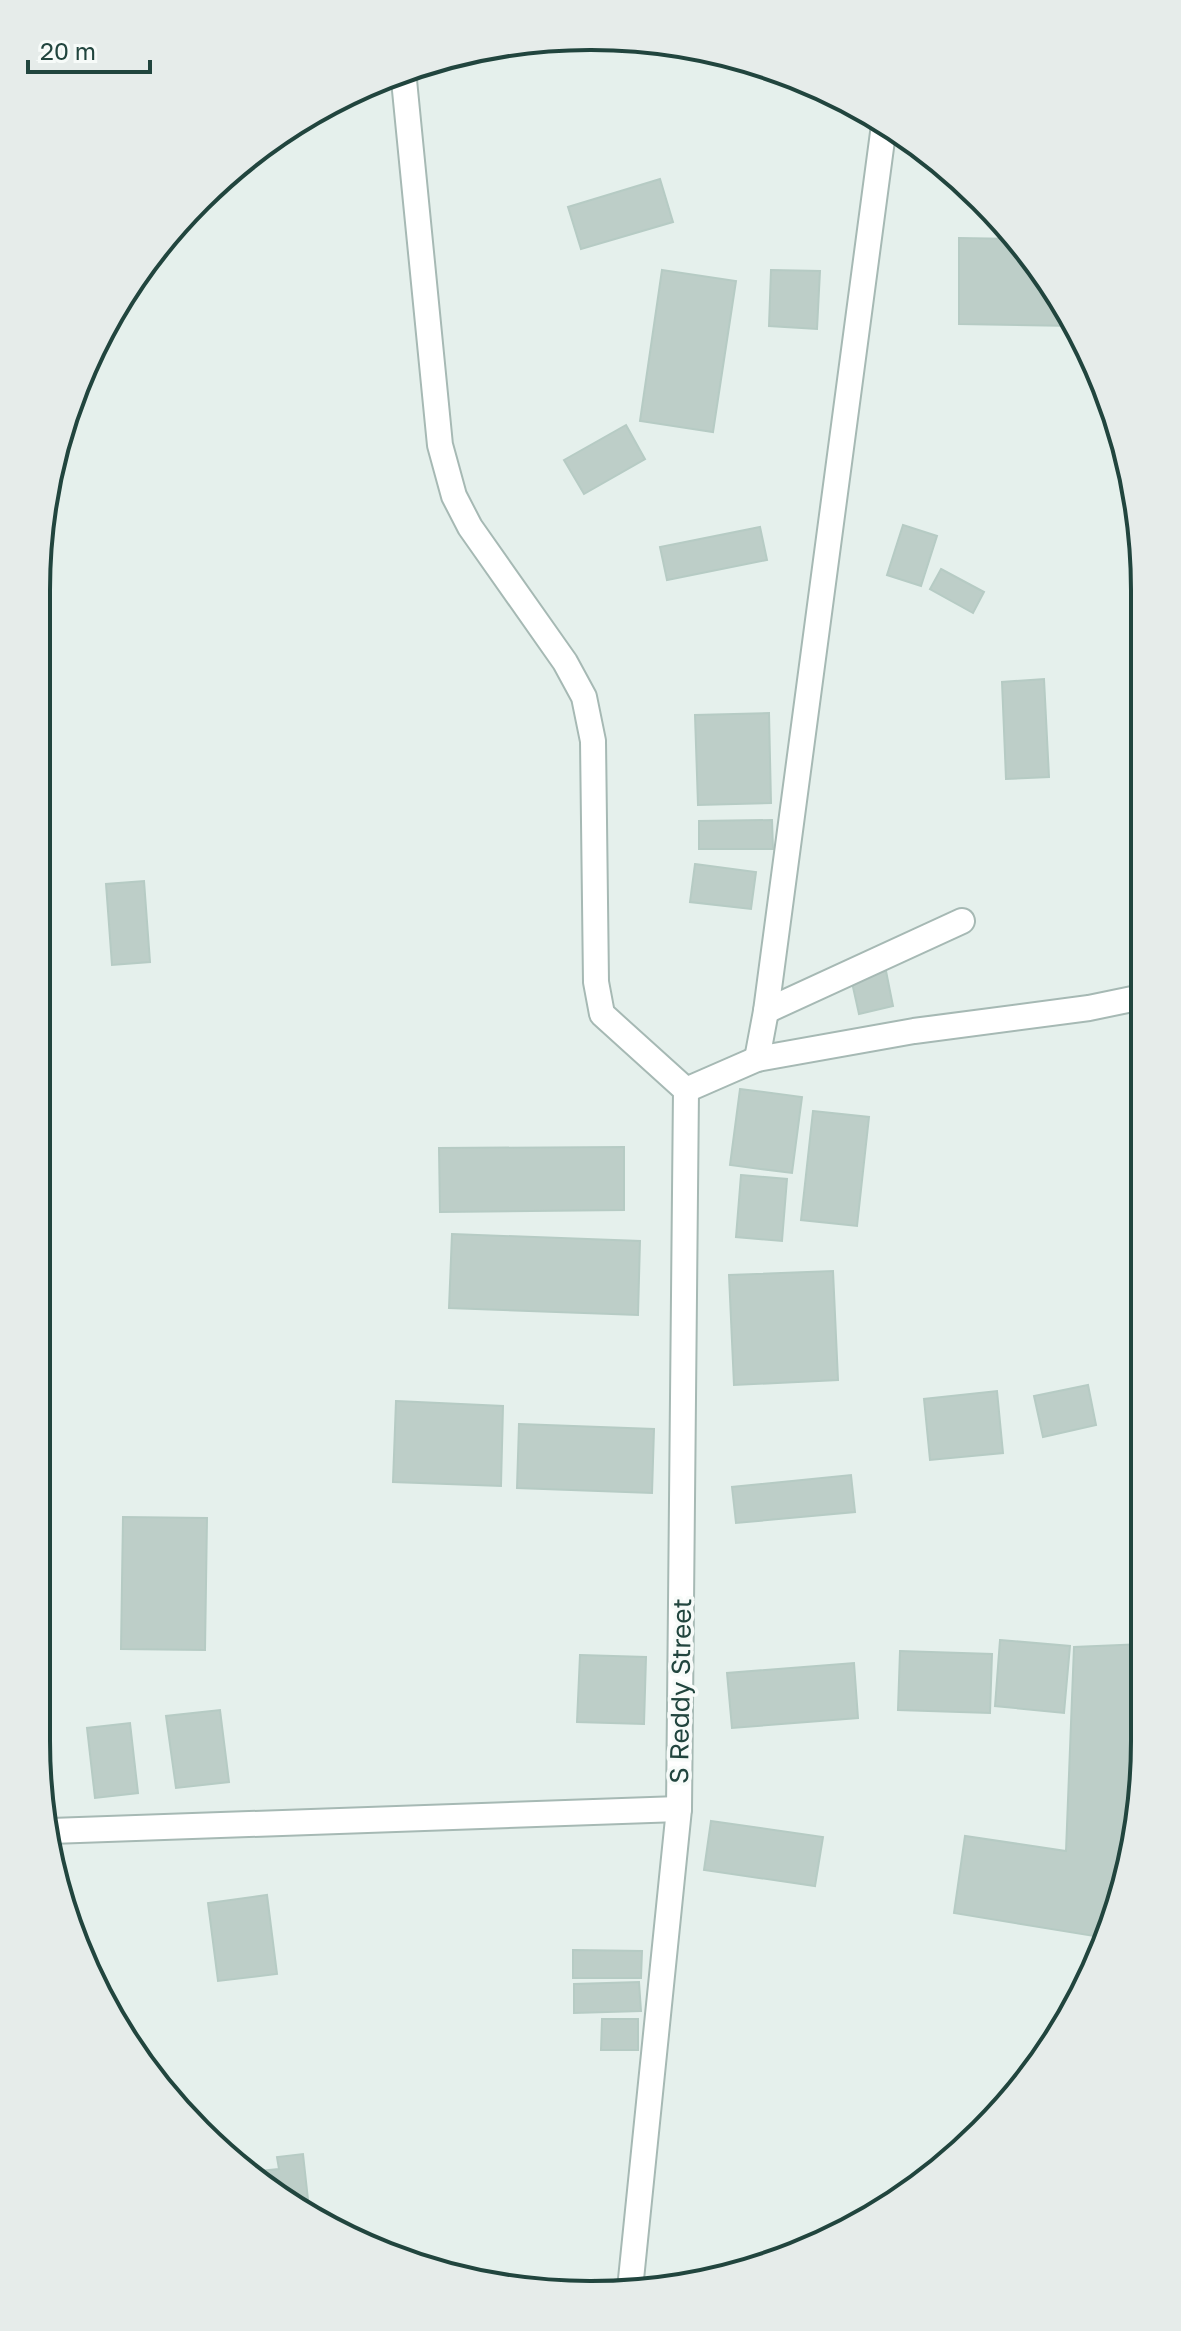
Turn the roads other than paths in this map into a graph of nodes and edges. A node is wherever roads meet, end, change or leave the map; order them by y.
1 (404, 84) edge
2 (883, 136) edge
3 (962, 921) dead end
4 (1131, 999) edge
5 (766, 1011) junction
6 (757, 1059) junction
7 (686, 1090) junction
8 (679, 1809) junction
9 (58, 1831) edge
10 (631, 2279) edge

1 - 7 street
2 - 5 street
3 - 5 street
4 - 6 street
5 - 6 street
6 - 7 street
7 - 8 street, S Reddy Street
8 - 9 street
8 - 10 street, S Reddy Street

